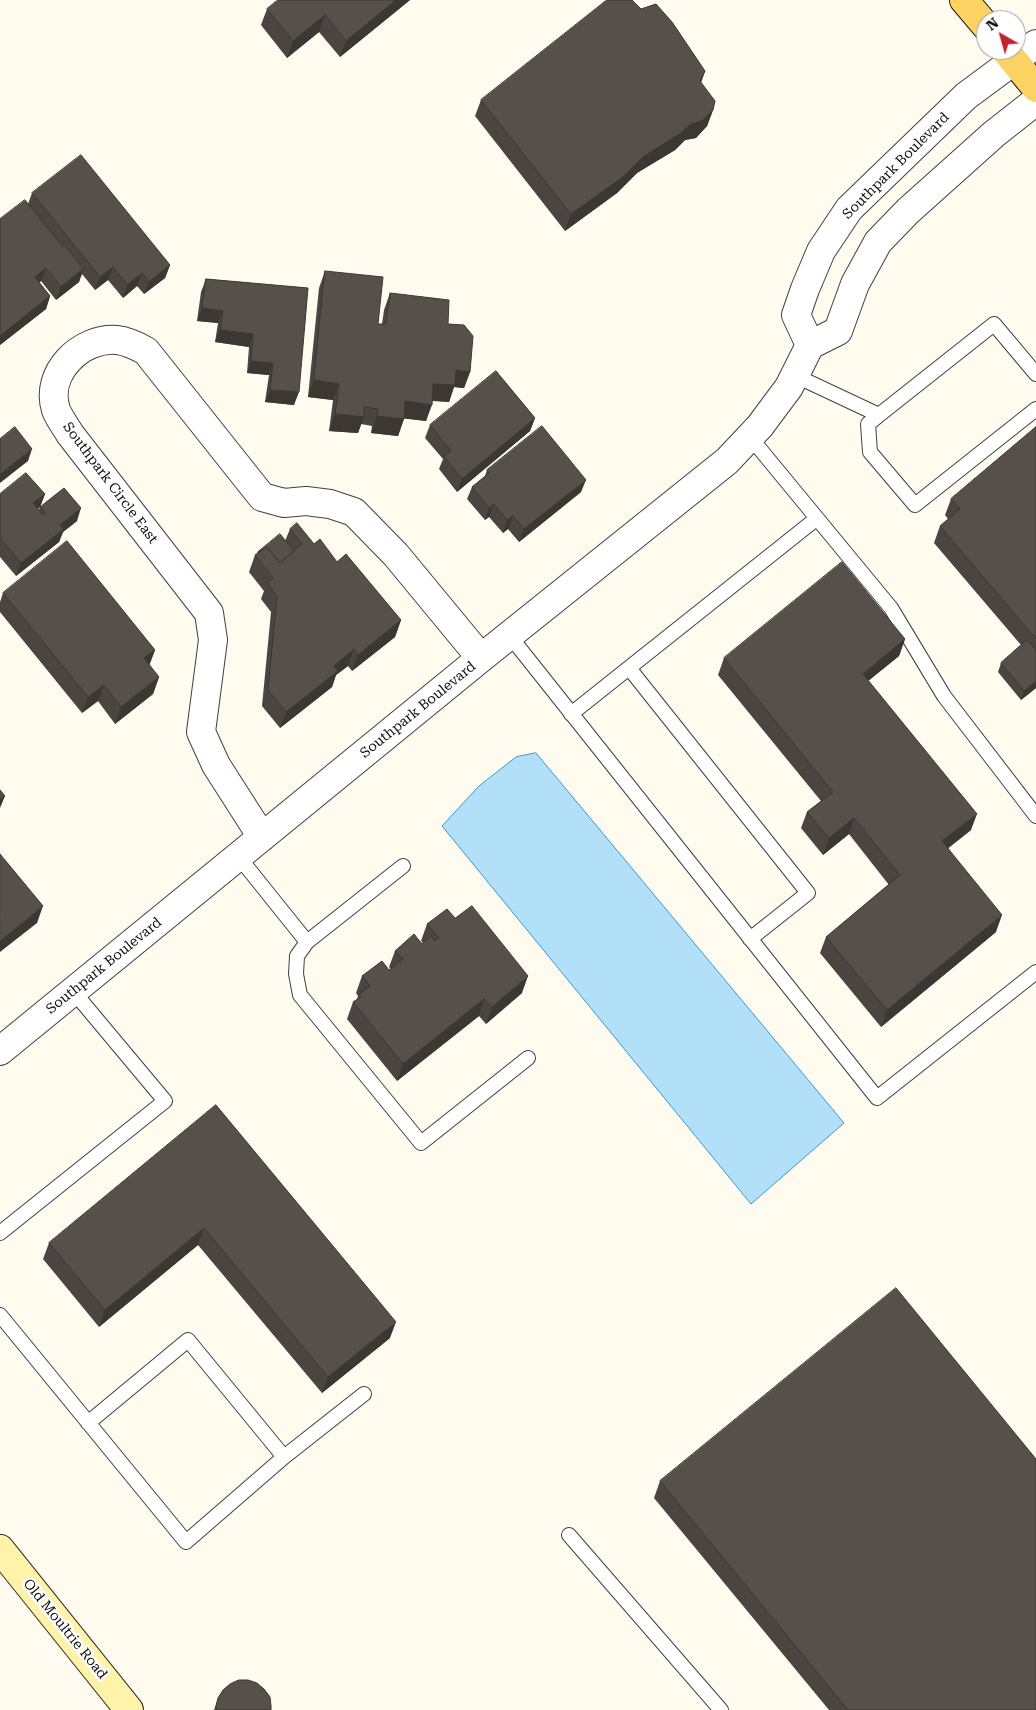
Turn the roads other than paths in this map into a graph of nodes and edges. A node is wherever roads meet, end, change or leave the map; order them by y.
1 (964, 0) edge
2 (976, 14) edge
3 (1004, 60) edge
4 (1013, 60) edge
5 (1036, 88) edge
6 (1036, 101) edge
7 (810, 345) junction
8 (1036, 374) edge
9 (796, 376) junction
10 (1036, 410) edge
11 (879, 415) junction
12 (750, 438) junction
13 (816, 519) junction
14 (509, 636) junction
15 (481, 658) junction
16 (629, 668) junction
17 (571, 714) junction
18 (1036, 816) edge
19 (262, 837) junction
20 (238, 856) junction
21 (403, 866) dead end
22 (750, 939) junction
23 (307, 942) junction
24 (1036, 972) edge
25 (74, 991) junction
26 (0, 1051) edge
27 (528, 1058) dead end
28 (0, 1233) edge
29 (0, 1316) edge
30 (364, 1394) dead end
31 (88, 1423) junction
32 (284, 1457) junction
33 (569, 1535) dead end
34 (0, 1549) edge
35 (129, 1710) edge
36 (721, 1710) edge

1 - 2 main road
3 - 7 street, Southpark Boulevard
4 - 5 main road
6 - 7 street
7 - 9 street, Southpark Boulevard
8 - 11 lane
9 - 11 lane
9 - 12 street, Southpark Boulevard
10 - 11 lane
12 - 13 lane
12 - 14 street, Southpark Boulevard
13 - 16 lane
13 - 18 lane
14 - 15 street, Southpark Boulevard
14 - 17 lane
15 - 19 street, Southpark Boulevard
15 - 19 street, Southpark Circle East
16 - 17 lane
16 - 22 lane
17 - 22 lane
19 - 20 street, Southpark Boulevard
20 - 23 lane
20 - 25 street, Southpark Boulevard
21 - 23 lane
22 - 24 lane
23 - 27 lane
25 - 26 street, Southpark Boulevard
25 - 28 lane
29 - 31 lane
30 - 32 lane
31 - 32 lane
31 - 32 lane
33 - 36 lane
34 - 35 main road, Old Moultrie Road

